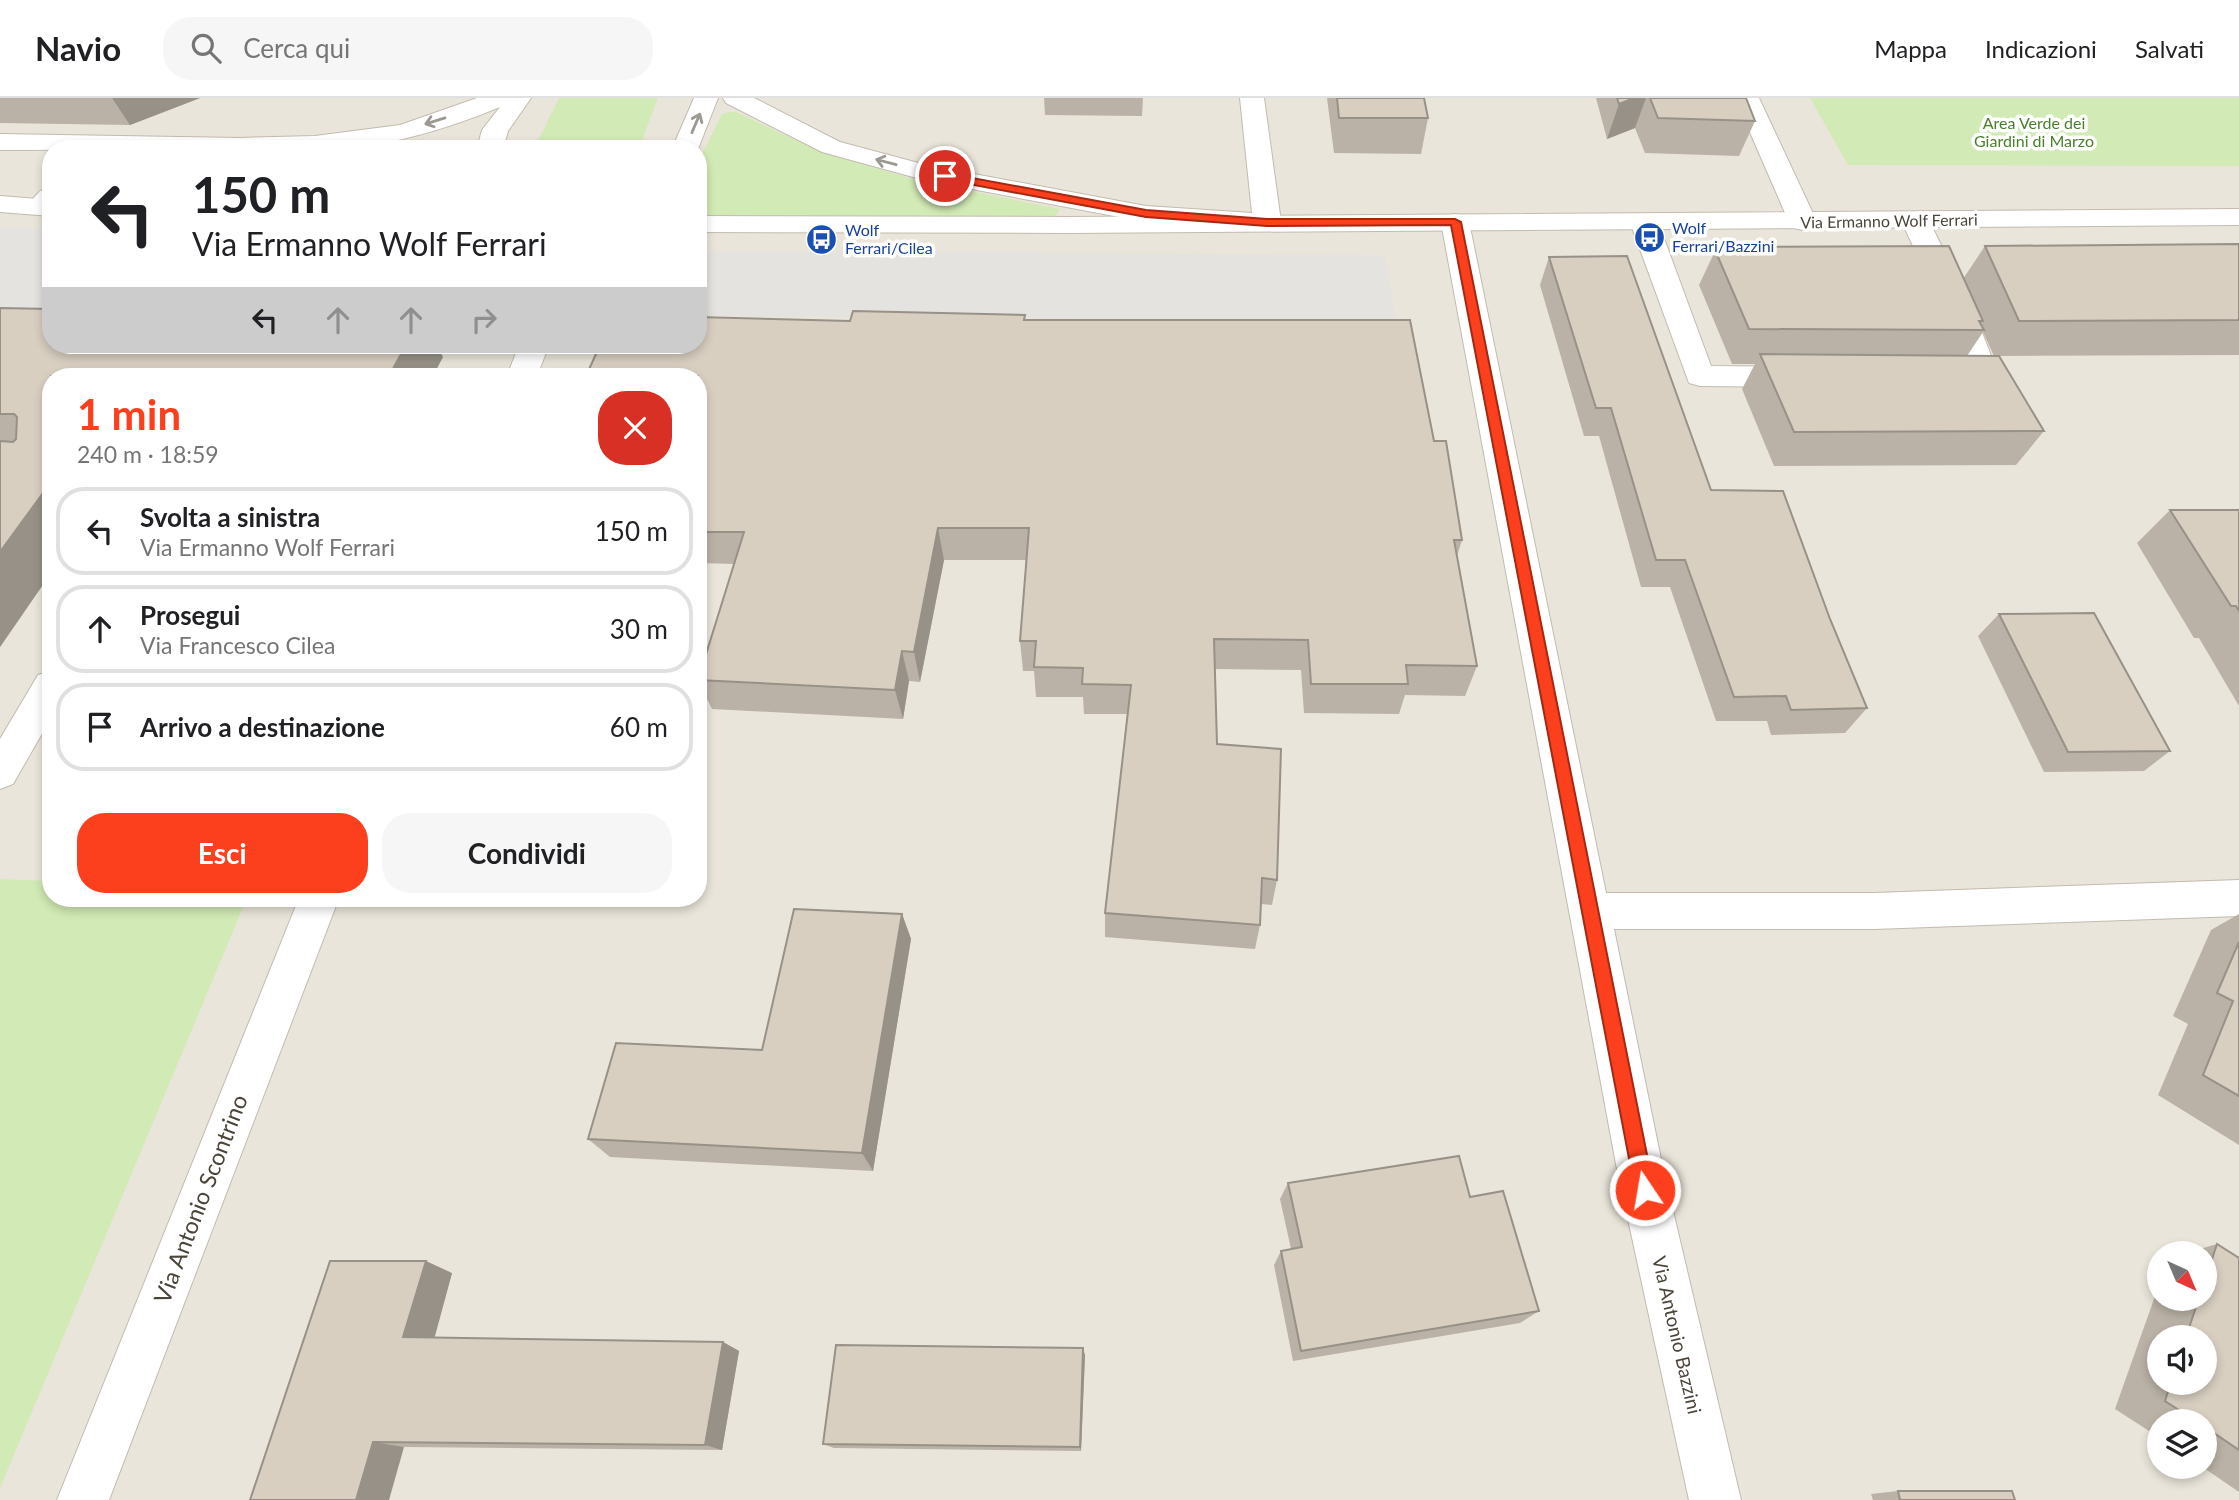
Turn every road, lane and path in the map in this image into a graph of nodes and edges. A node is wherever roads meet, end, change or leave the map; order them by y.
1 (499, 98) edge
2 (519, 98) edge
3 (706, 98) edge
4 (735, 98) edge
5 (1252, 98) edge
6 (1747, 98) edge
7 (352, 140) edge
8 (492, 140) edge
9 (689, 140) edge
10 (0, 142) edge
11 (42, 144) edge
12 (42, 203) edge
13 (0, 204) edge
14 (2239, 217) edge
15 (1915, 220) junction
16 (1267, 222) junction
17 (1455, 222) junction
18 (1644, 222) junction
19 (1803, 222) junction
20 (707, 224) edge
21 (1822, 377) edge
22 (1930, 378) edge
23 (42, 701) edge
24 (0, 773) edge
25 (2239, 898) edge
26 (315, 907) edge
27 (1590, 911) junction
28 (83, 1500) edge
29 (1715, 1500) edge

1 -> 7 street
2 - 8 street
9 -> 3 street
16 -> 4 street
5 - 16 street
6 - 19 street
10 - 11 street
12 - 13 street
14 - 15 street, Via Ermanno Wolf Ferrari
15 - 19 street, Via Ermanno Wolf Ferrari
15 - 22 street
16 - 17 street, Via Ermanno Wolf Ferrari
16 - 20 street, Via Ermanno Wolf Ferrari
17 - 18 street, Via Ermanno Wolf Ferrari
17 - 27 street, Via Antonio Bazzini
18 - 19 street, Via Ermanno Wolf Ferrari
18 - 21 street
23 - 24 street
25 - 27 street
26 - 28 street, Via Antonio Scontrino
27 - 29 street, Via Antonio Bazzini

